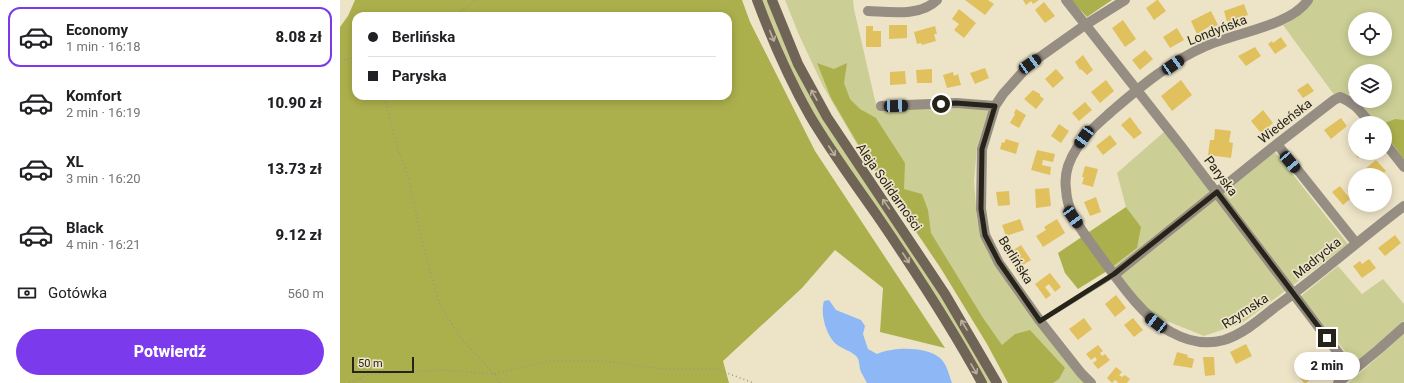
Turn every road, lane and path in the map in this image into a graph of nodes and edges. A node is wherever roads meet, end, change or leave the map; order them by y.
1 (476, 0) edge
2 (757, 0) edge
3 (772, 0) edge
4 (937, 0) edge
5 (1066, 0) edge
6 (1125, 0) edge
7 (1308, 0) edge
8 (460, 12) edge
9 (868, 12) dead end
10 (1085, 25) junction
11 (352, 58) edge
12 (340, 61) edge
13 (1136, 90) junction
14 (385, 100) edge
15 (881, 106) dead end
16 (995, 106) junction
17 (1364, 116) edge
18 (1276, 144) junction
19 (1392, 151) edge
20 (1404, 167) edge
21 (1217, 192) junction
22 (1404, 206) edge
23 (1356, 243) junction
24 (1114, 274) junction
25 (1294, 294) junction
26 (1040, 321) junction
27 (1404, 327) edge
28 (1352, 371) junction
29 (494, 374) junction
30 (349, 383) edge
31 (500, 383) edge
32 (754, 383) edge
33 (982, 383) edge
34 (997, 383) edge
35 (1091, 383) edge
36 (1338, 383) edge

1 - 8 path
2 -> 33 main road, Aleja Solidarności
34 -> 3 main road, Aleja Solidarności
4 - 9 street
5 - 10 street, Paryska
6 - 10 street, Berlińska
7 - 13 street, Londyńska
10 - 13 street, Paryska
10 - 16 street, Berlińska
11 - 12 path
13 - 21 street, Paryska
13 - 24 street, Rzymska
14 - 29 path
15 - 16 street
16 - 26 street, Berlińska
17 - 18 street, Wiedeńska
18 - 21 street, Wiedeńska
18 - 23 street, Madrycka
19 - 20 street
21 - 24 street
21 - 25 street, Paryska
22 - 23 street, Madrycka
23 - 25 street, Madrycka
24 - 25 street, Rzymska
24 - 26 lane
25 - 28 street, Paryska
26 - 35 street, Berlińska
27 - 28 street
28 - 36 street
29 - 30 path
29 - 31 path
29 - 32 path

